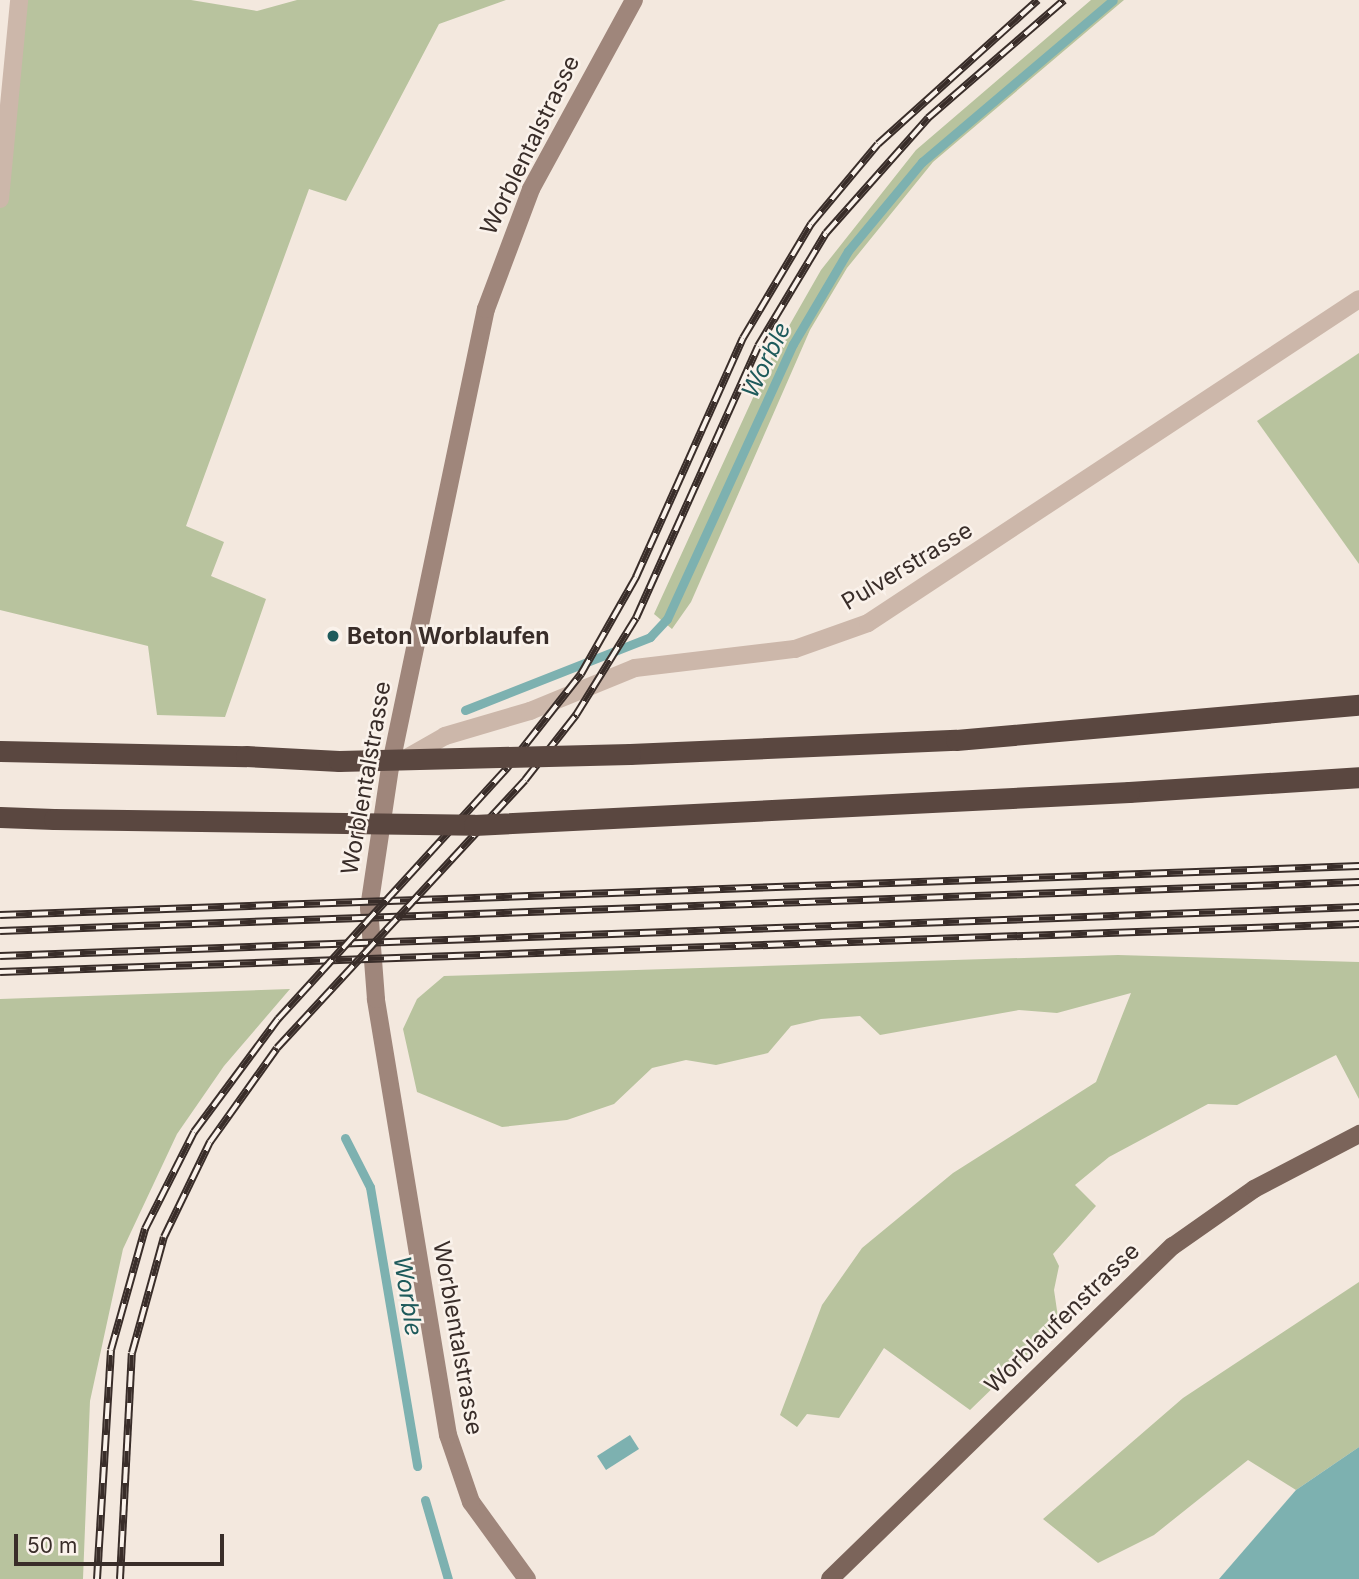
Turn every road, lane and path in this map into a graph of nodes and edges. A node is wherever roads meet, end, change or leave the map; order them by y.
1 (19, 0) edge
2 (634, 0) edge
3 (0, 199) edge
4 (1359, 299) edge
5 (1359, 705) edge
6 (0, 751) edge
7 (390, 768) junction
8 (1359, 777) edge
9 (0, 817) edge
10 (1359, 1134) edge
11 (527, 1579) edge
12 (830, 1579) edge

1 - 3 street
2 - 7 main road, Worblentalstrasse
4 - 7 street, Pulverstrasse
5 - 6 highway, bridge
7 - 11 main road, Worblentalstrasse
8 - 9 highway, bridge
10 - 12 main road, Worblaufenstrasse

